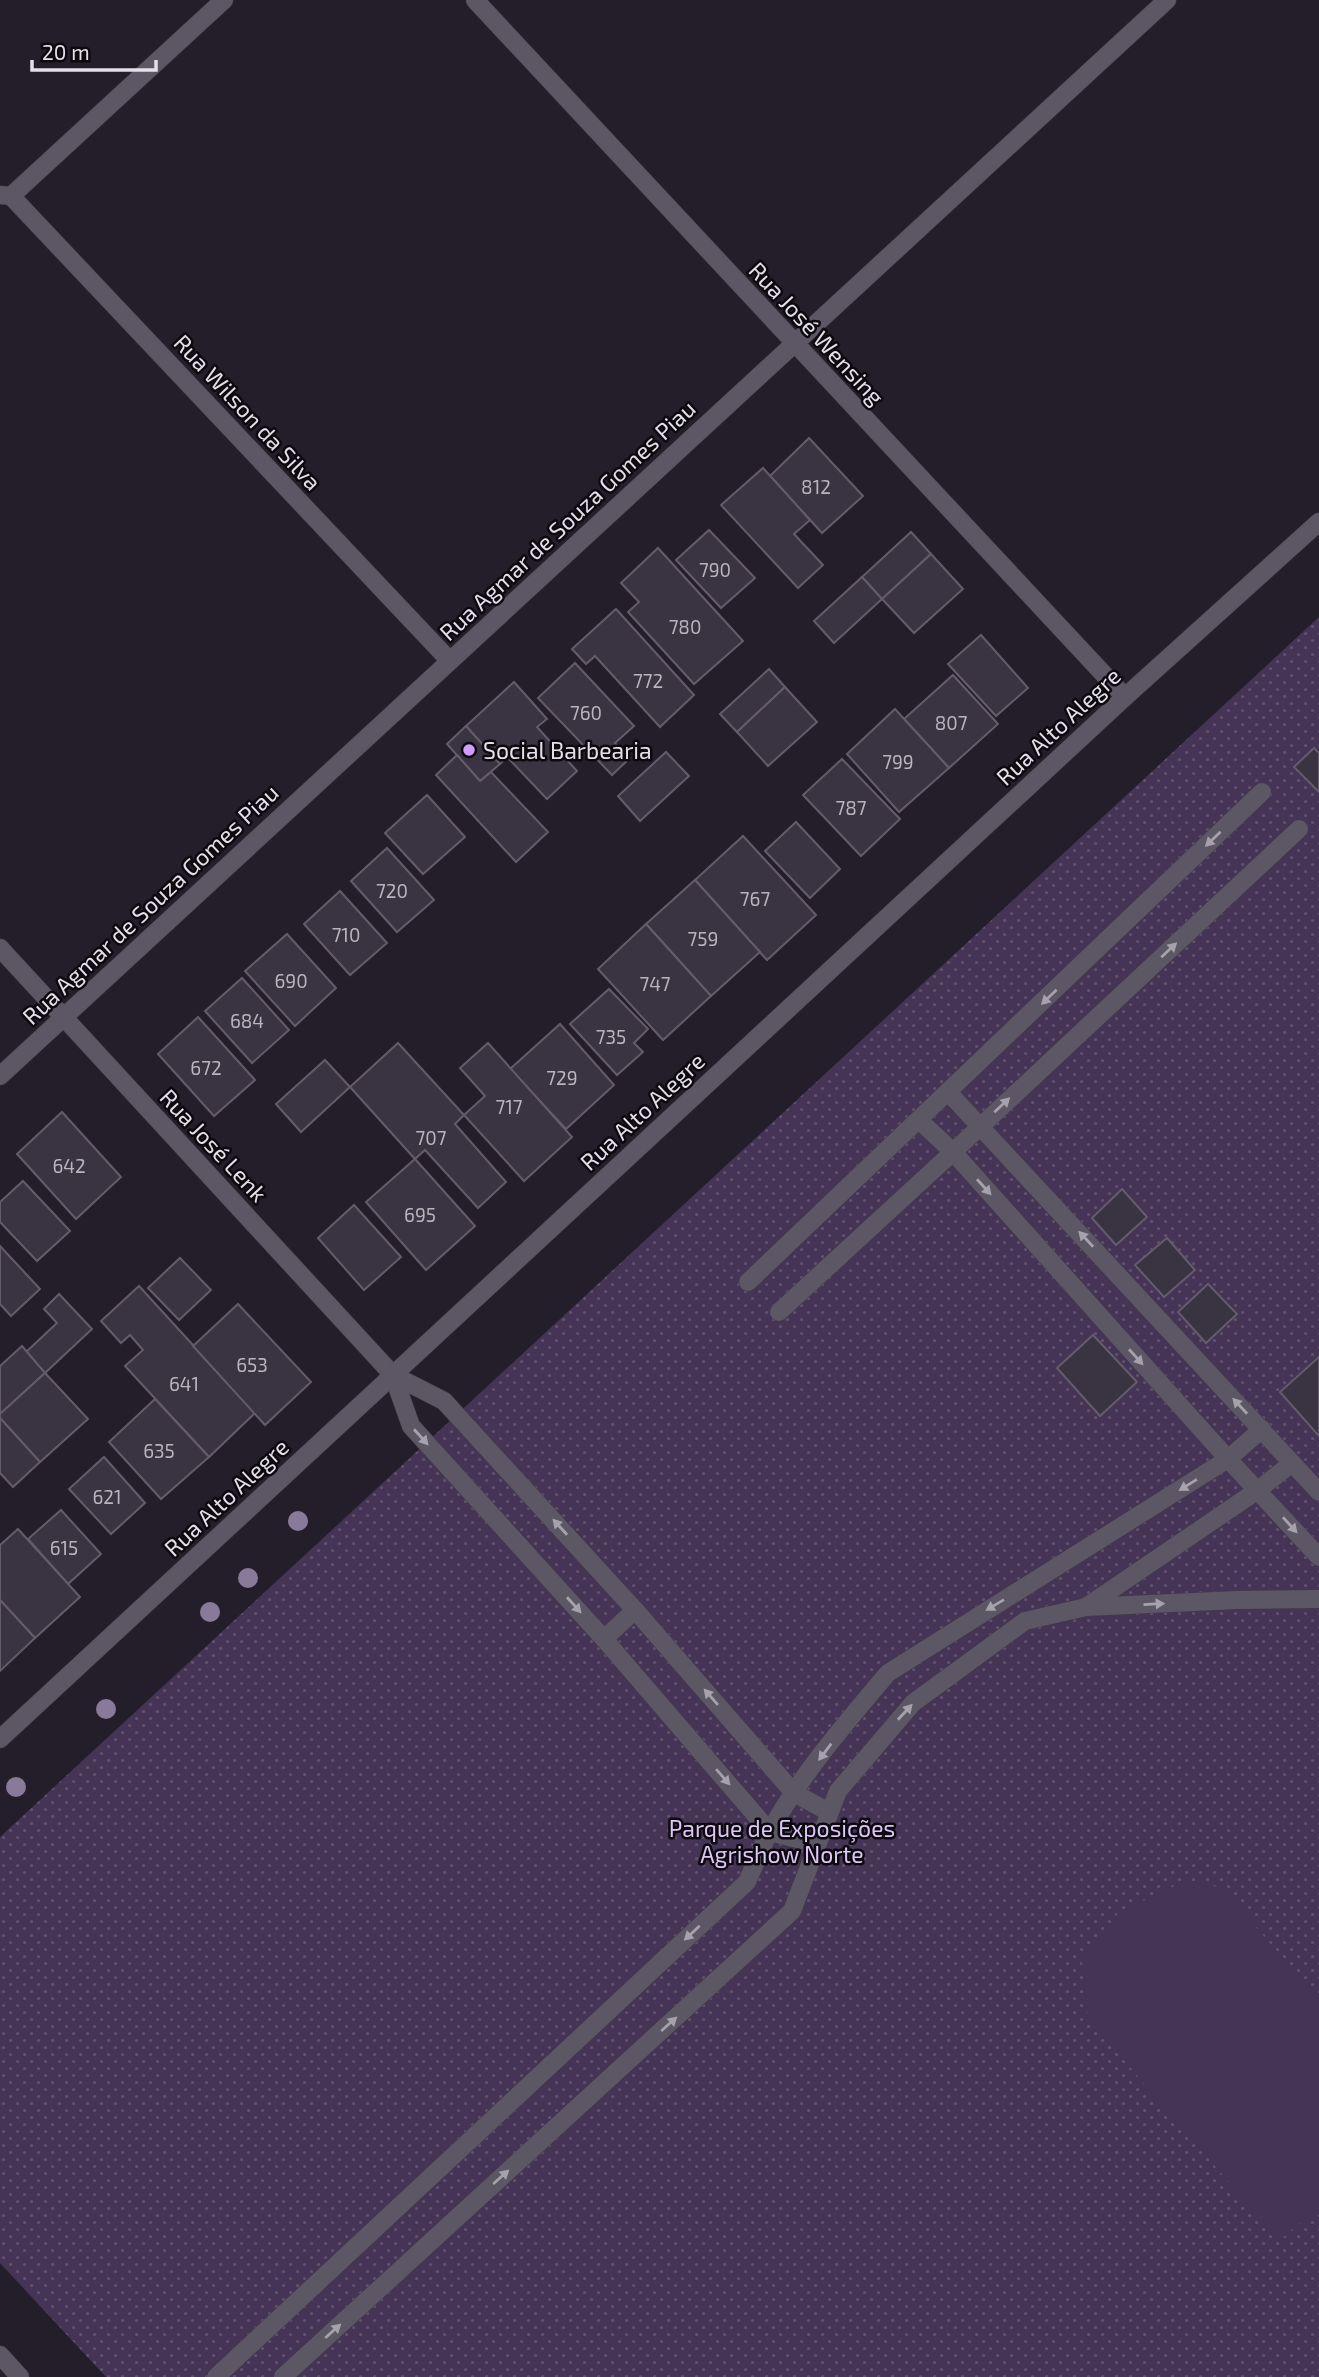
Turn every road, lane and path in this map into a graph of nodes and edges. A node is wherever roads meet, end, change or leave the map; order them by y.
1 (224, 0) edge
2 (475, 0) edge
3 (1160, 2) edge
4 (6, 195) edge
5 (794, 344) junction
6 (1319, 522) edge
7 (450, 661) junction
8 (1125, 697) junction
9 (1262, 792) dead end
10 (1299, 829) dead end
11 (0, 948) edge
12 (64, 1018) junction
13 (0, 1076) edge
14 (949, 1093) junction
15 (920, 1121) junction
16 (981, 1125) junction
17 (953, 1152) junction
18 (748, 1282) dead end
19 (779, 1312) dead end
20 (393, 1375) junction
21 (1262, 1429) junction
22 (1228, 1459) junction
23 (1292, 1463) junction
24 (1258, 1490) junction
25 (1319, 1492) edge
26 (1319, 1557) edge
27 (1319, 1599) edge
28 (1086, 1607) junction
29 (635, 1610) junction
30 (604, 1639) junction
31 (0, 1739) edge
32 (794, 1793) junction
33 (829, 1812) junction
34 (770, 1832) junction
35 (817, 1844) junction
36 (0, 2355) edge
37 (20, 2377) edge
38 (216, 2377) edge
39 (283, 2377) edge

1 - 4 street
2 - 5 street, Rua José Wensing
3 - 5 street, Rua Agmar de Souza Gomes Piau
4 - 7 street, Rua Wilson da Silva
5 - 7 street, Rua Agmar de Souza Gomes Piau
5 - 8 street, Rua José Wensing
6 - 8 street, Rua Alto Alegre
7 - 12 street, Rua Agmar de Souza Gomes Piau
8 - 20 street, Rua Alto Alegre
9 -> 14 street
16 -> 10 street
11 - 12 street, Rua José Lenk
12 - 13 street, Rua Agmar de Souza Gomes Piau
12 - 20 street, Rua José Lenk
14 - 15 street
14 - 16 street
15 - 17 street
15 - 18 street
16 - 17 street
21 -> 16 street
17 - 19 street
17 -> 22 street
29 -> 20 street
20 -> 30 street
20 - 31 street, Rua Alto Alegre
21 - 22 street
21 - 23 street
22 - 24 street
22 -> 32 street
23 - 24 street
23 - 25 street
24 -> 26 street
24 - 28 street
28 -> 27 street
33 -> 28 street
29 - 30 street
32 -> 29 street
30 -> 34 street
32 - 33 street
32 - 34 street
33 - 35 street
34 - 35 street
34 -> 38 street
39 -> 35 street
36 - 37 street

